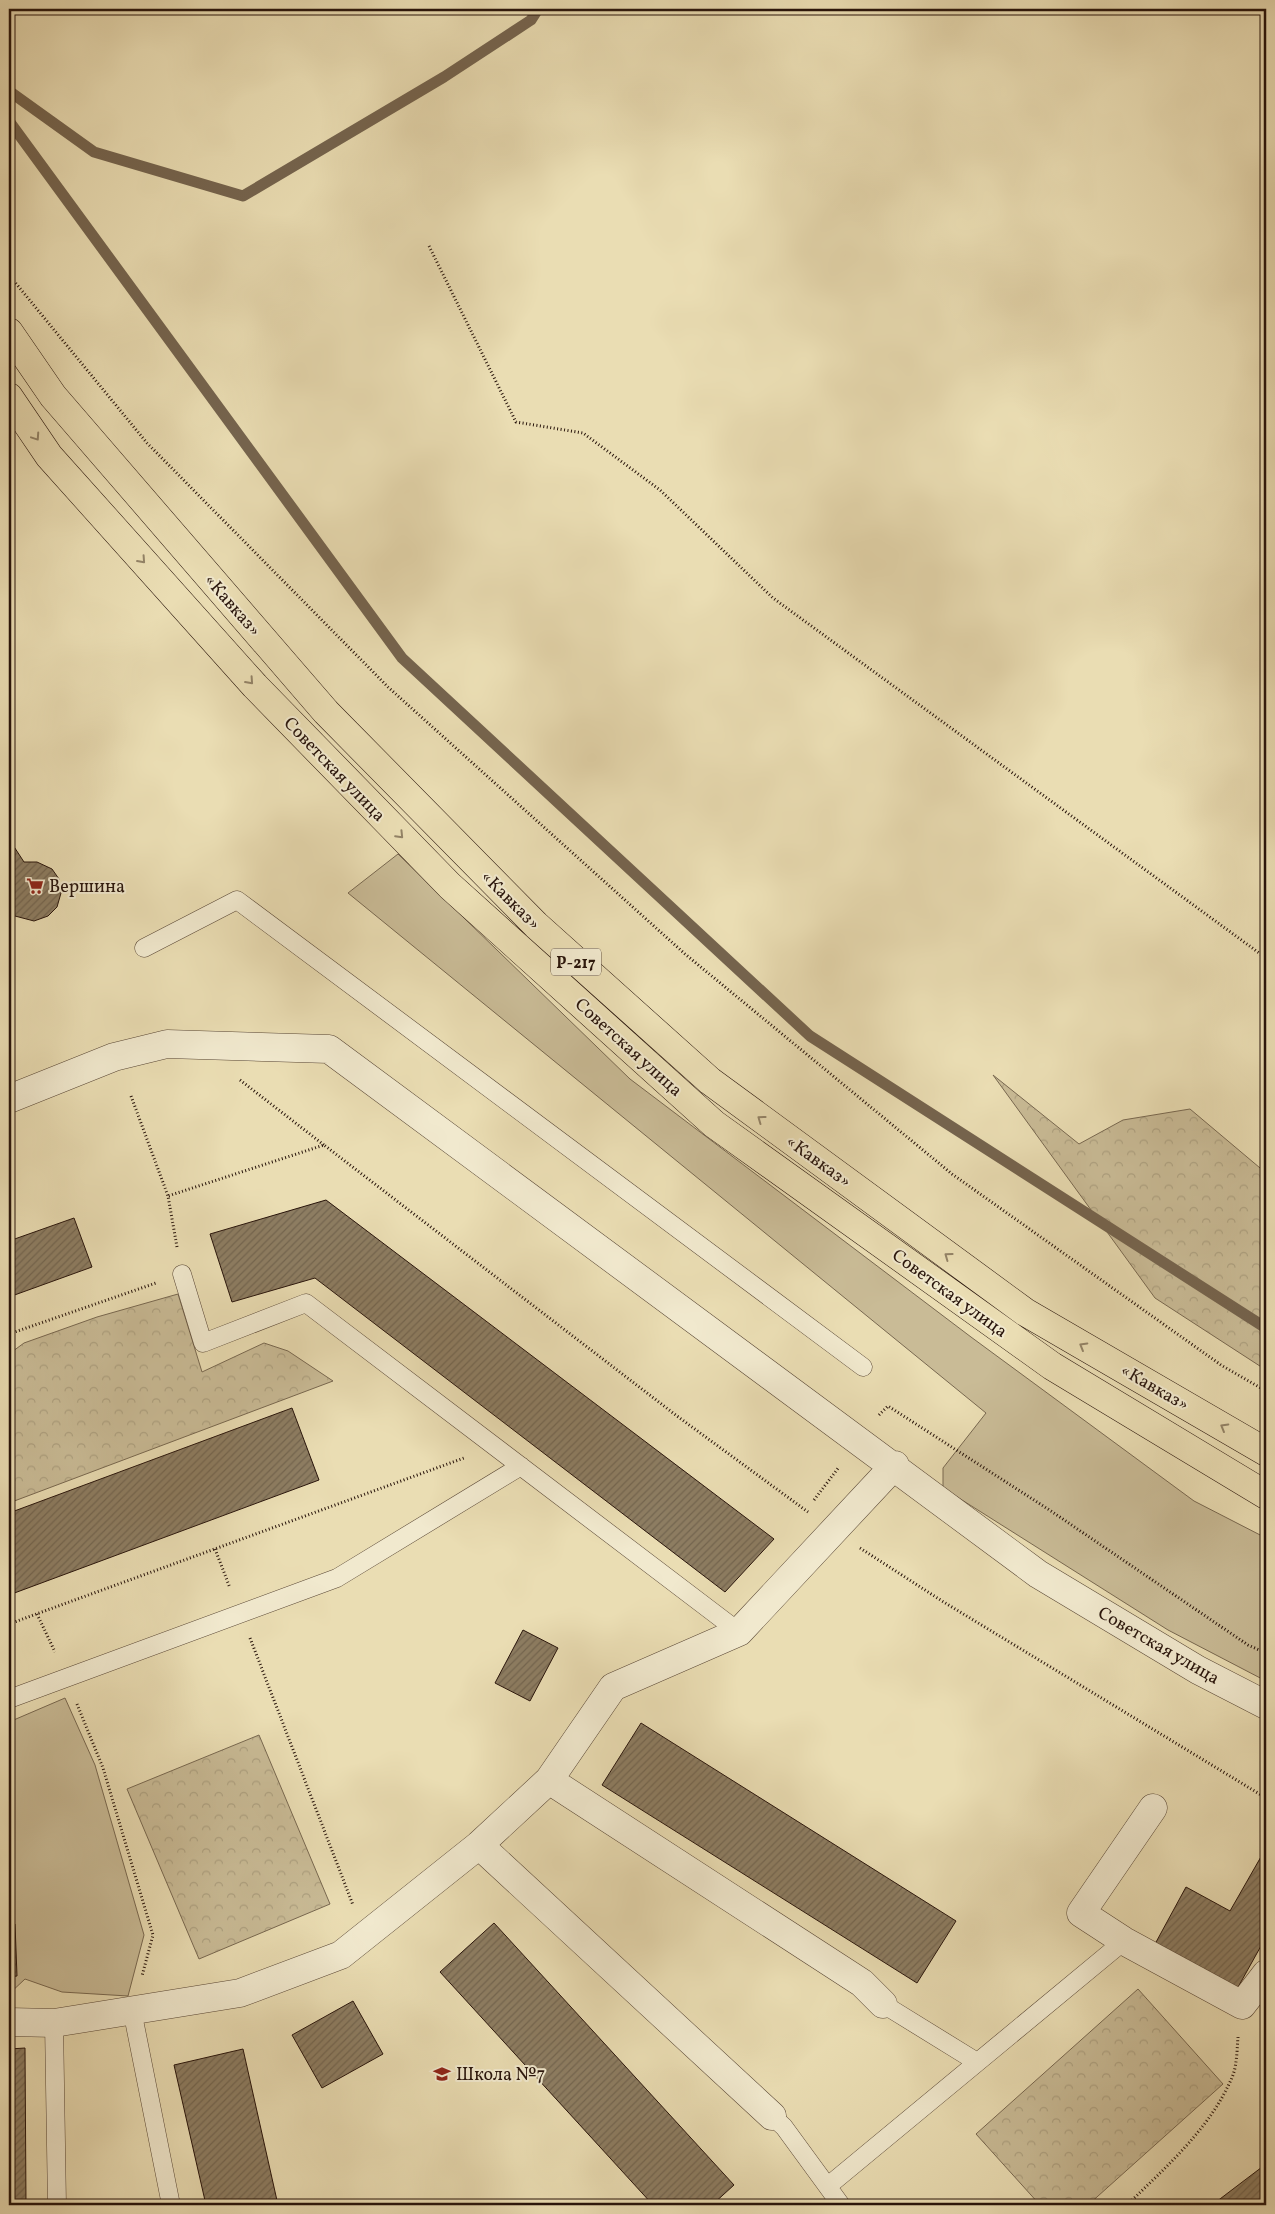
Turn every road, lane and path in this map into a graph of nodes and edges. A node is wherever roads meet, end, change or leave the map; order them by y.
1 (429, 246) dead end
2 (9, 275) edge
3 (9, 332) edge
4 (9, 397) edge
5 (144, 948) dead end
6 (1266, 958) edge
7 (234, 1075) dead end
8 (131, 1096) dead end
9 (9, 1099) edge
10 (324, 1145) junction
11 (168, 1196) junction
12 (182, 1274) junction
13 (9, 1334) edge
14 (863, 1367) dead end
15 (1266, 1391) edge
16 (877, 1418) dead end
17 (495, 1447) junction
18 (1266, 1452) edge
19 (894, 1465) junction
20 (521, 1466) junction
21 (840, 1466) dead end
22 (1266, 1495) edge
23 (806, 1511) junction
24 (833, 1530) junction
25 (215, 1549) junction
26 (37, 1614) junction
27 (240, 1614) junction
28 (9, 1624) edge
29 (739, 1632) junction
30 (1266, 1653) edge
31 (66, 1678) junction
32 (9, 1699) edge
33 (1266, 1705) edge
34 (549, 1780) junction
35 (1266, 1798) edge
36 (1153, 1808) dead end
37 (480, 1845) junction
38 (365, 1935) junction
39 (1124, 1941) junction
40 (1266, 1974) edge
41 (883, 2004) joint
42 (1242, 2005) junction
43 (132, 2010) junction
44 (9, 2022) edge
45 (54, 2023) junction
46 (977, 2062) junction
47 (772, 2116) joint
48 (828, 2186) junction
49 (57, 2205) edge
50 (172, 2205) edge
51 (841, 2205) edge
52 (1128, 2205) edge

1 - 6 path
2 - 15 path
18 -> 3 highway, «Кавказ» / Р-217
4 -> 22 highway, Советская улица / Р-217
5 - 14 lane
7 - 10 path
8 - 11 path
9 - 19 street, Советская улица
10 - 11 path
10 - 23 path
11 - 12 path
12 - 13 path
12 - 17 lane
16 - 30 path
17 - 20 lane
17 - 25 path
19 - 24 street
19 - 33 street, Советская улица
20 - 27 lane
20 - 29 lane
21 - 23 path
23 - 24 path
24 - 29 street
24 - 35 path
25 - 26 path
25 - 27 path
26 - 28 path
26 - 31 path
27 - 31 lane
27 - 38 path
29 - 34 street
31 - 32 lane
31 - 43 path
34 - 37 street
34 - 41 street
36 - 39 street
37 - 38 street
37 - 47 street
38 - 43 street
39 - 42 street
39 - 46 lane
40 - 42 street
41 - 46 lane
42 - 52 path
43 - 45 street
43 - 50 lane
44 - 45 street
45 - 49 lane
46 - 48 lane
47 - 48 lane
48 - 51 lane

